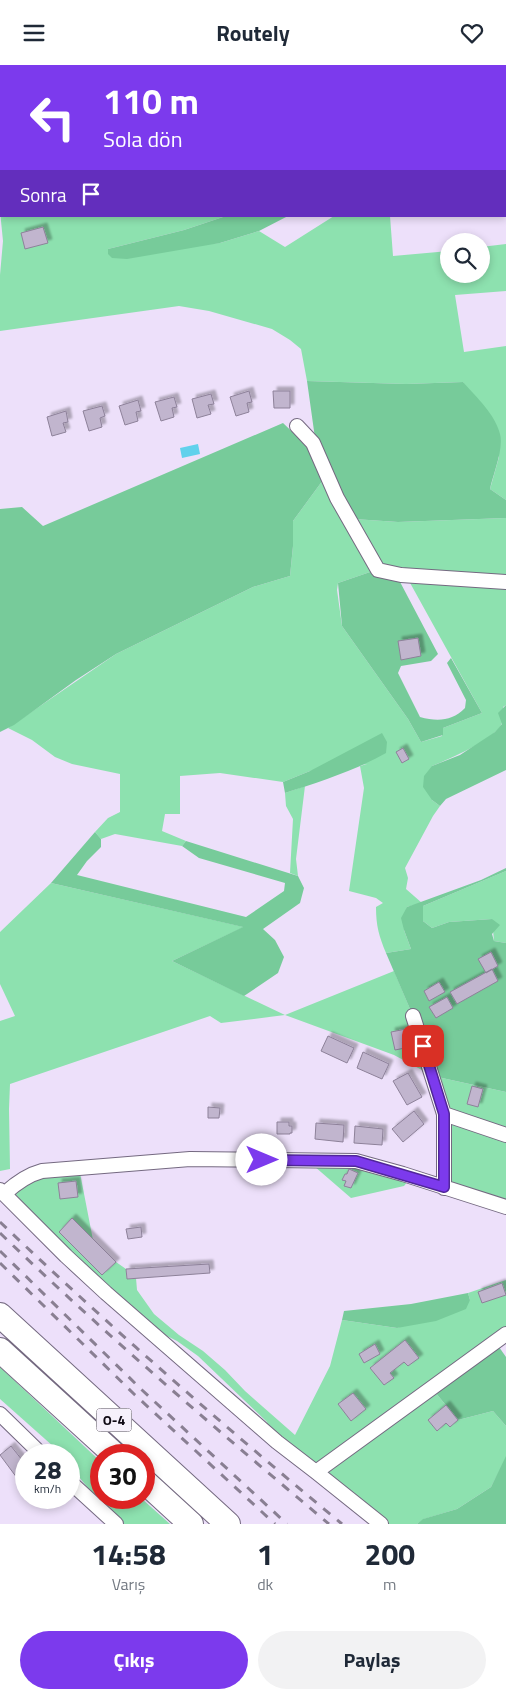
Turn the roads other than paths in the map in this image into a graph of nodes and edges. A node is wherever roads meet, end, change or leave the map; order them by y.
1 (297, 426) dead end
2 (506, 582) edge
3 (413, 1016) dead end
4 (444, 1114) junction
5 (506, 1135) edge
6 (444, 1187) junction
7 (2, 1192) edge
8 (506, 1207) edge
9 (0, 1315) edge
10 (506, 1334) edge
11 (0, 1350) edge
12 (0, 1415) edge
13 (30, 1444) edge
14 (103, 1444) edge
15 (316, 1472) junction
16 (80, 1491) edge
17 (155, 1491) edge
18 (116, 1524) edge
19 (191, 1524) edge
20 (228, 1524) edge
21 (381, 1524) edge

1 - 2 street
3 - 4 street
4 - 5 street
4 - 6 street
6 - 7 street
6 - 8 street
7 - 15 street
9 - 20 highway, O-4
10 - 15 street
11 - 14 highway, O-4
12 - 13 street
15 - 21 street
16 - 18 street
17 - 19 highway

